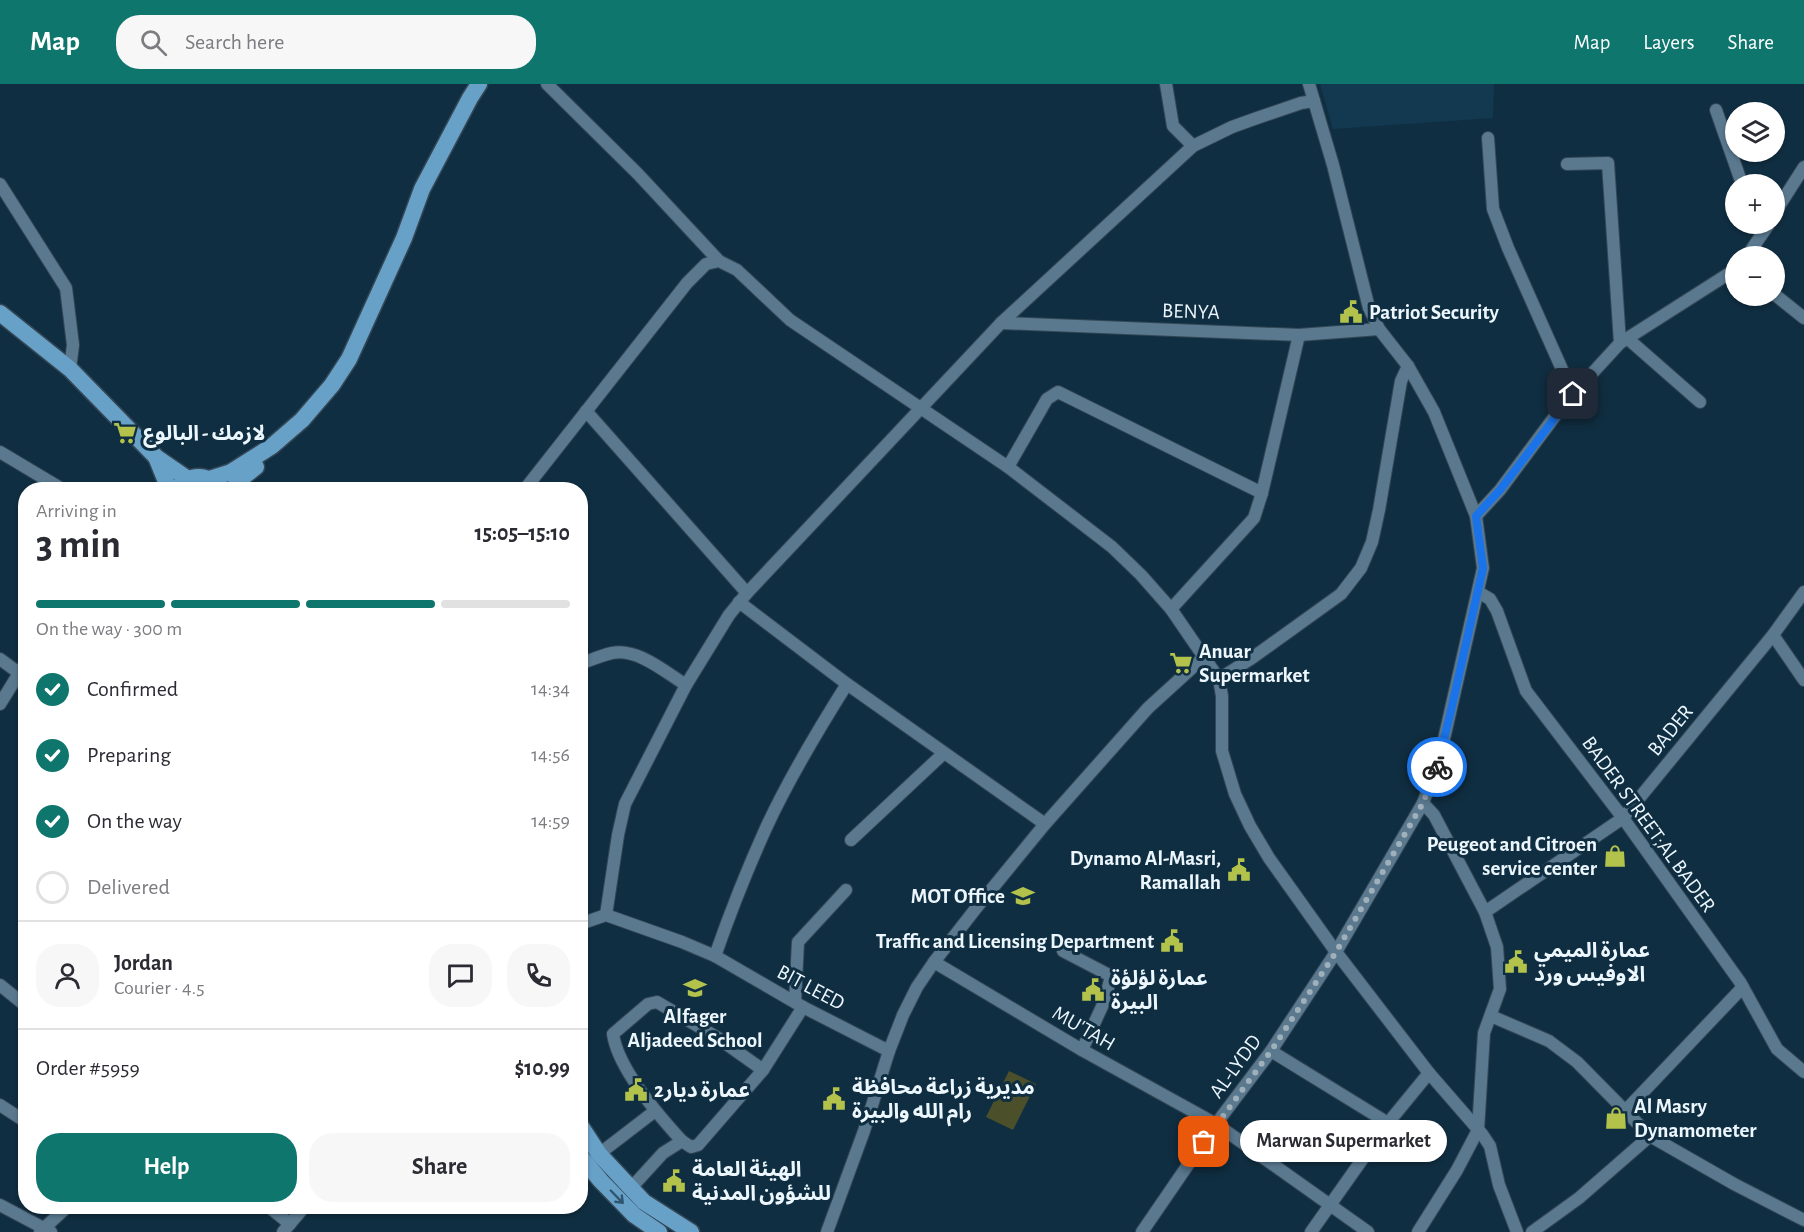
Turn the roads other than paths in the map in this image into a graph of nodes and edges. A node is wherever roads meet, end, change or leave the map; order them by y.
1 (479, 84) edge
2 (490, 84) edge
3 (548, 84) edge
4 (1166, 84) edge
5 (1309, 84) edge
6 (1314, 101) junction
7 (1716, 110) dead end
8 (1488, 138) dead end
9 (1193, 146) junction
10 (1567, 164) dead end
11 (1804, 167) edge
12 (1738, 174) edge
13 (0, 184) edge
14 (1785, 197) edge
15 (1759, 234) edge
16 (1762, 234) edge
17 (1760, 237) junction
18 (1754, 246) edge
19 (719, 261) junction
20 (1725, 276) edge
21 (1785, 303) edge
22 (0, 313) edge
23 (1804, 318) edge
24 (1001, 323) junction
25 (1379, 329) junction
26 (1299, 335) junction
27 (1623, 340) junction
28 (1408, 366) junction
29 (70, 369) junction
30 (1573, 394) junction
31 (1700, 402) dead end
32 (921, 408) junction
33 (586, 411) junction
34 (0, 452) edge
35 (156, 457) junction
36 (1008, 467) junction
37 (50, 482) edge
38 (166, 482) edge
39 (180, 482) edge
40 (186, 482) edge
41 (209, 482) edge
42 (217, 482) edge
43 (237, 482) edge
44 (530, 482) edge
45 (1262, 493) junction
46 (1476, 516) junction
47 (1478, 592) junction
48 (1804, 592) edge
49 (743, 597) junction
50 (1171, 609) junction
51 (1773, 635) junction
52 (1204, 657) junction
53 (0, 659) edge
54 (588, 661) edge
55 (18, 666) edge
56 (18, 674) edge
57 (1219, 679) junction
58 (1804, 680) edge
59 (848, 684) junction
60 (686, 685) junction
61 (0, 704) edge
62 (944, 753) junction
63 (1423, 803) junction
64 (1623, 818) junction
65 (1045, 824) junction
66 (851, 840) dead end
67 (846, 890) dead end
68 (1485, 912) junction
69 (606, 915) junction
70 (588, 921) edge
71 (1063, 951) dead end
72 (1336, 952) junction
73 (715, 956) junction
74 (934, 962) junction
75 (0, 985) edge
76 (1743, 987) junction
77 (18, 1000) edge
78 (799, 1004) junction
79 (1491, 1016) junction
80 (1082, 1050) junction
81 (889, 1051) junction
82 (1271, 1051) junction
83 (763, 1070) junction
84 (1804, 1072) edge
85 (1429, 1073) junction
86 (0, 1105) edge
87 (1626, 1110) junction
88 (655, 1111) junction
89 (18, 1117) edge
90 (1388, 1123) junction
91 (1216, 1124) junction
92 (1478, 1130) junction
93 (1650, 1136) junction
94 (588, 1137) edge
95 (682, 1141) junction
96 (599, 1154) junction
97 (588, 1166) edge
98 (631, 1188) junction
99 (1329, 1204) junction
100 (0, 1205) edge
101 (60, 1214) edge
102 (275, 1214) edge
103 (298, 1214) edge
104 (1804, 1220) edge
105 (287, 1228) edge
106 (45, 1230) edge
107 (659, 1232) edge
108 (691, 1232) edge
109 (827, 1232) edge
110 (1142, 1232) edge
111 (1311, 1232) edge
112 (1368, 1232) edge
113 (1418, 1232) edge
114 (1517, 1232) edge
115 (1532, 1232) edge

1 - 42 main road
2 - 43 main road
3 - 19 street
4 - 9 street
5 - 6 street, AL-LYDD
6 - 9 street
6 - 25 street, AL-LYDD
7 - 12 street
8 - 30 street
9 - 24 street
10 - 27 street
11 - 14 street
13 - 29 street
15 - 17 street
16 - 17 street
17 - 18 street
19 - 32 street
19 - 33 street
20 - 27 street
21 - 23 street
22 - 29 main road
24 - 26 street, BENYA
24 - 32 street
25 - 26 street, BENYA
25 - 28 street, AL-LYDD
26 - 45 street
27 - 30 street
27 - 31 street
28 - 46 street, AL-LYDD
28 - 57 street
29 - 35 main road
30 - 46 street
32 - 36 street
32 - 49 street
33 - 44 street
33 - 49 street
34 - 37 street
35 - 38 main road
35 - 39 main road
36 - 45 street
36 - 50 street
40 - 41 main road
45 - 50 street
46 - 47 street, AL-LYDD
47 - 63 street, AL-LYDD
47 - 64 street, BADER STREET;AL BADER
48 - 51 street, BADER
49 - 59 street
49 - 60 street
50 - 52 street
51 - 58 street
51 - 64 street, BADER
52 - 57 street
52 - 65 street
53 - 55 street
54 - 60 street
56 - 61 street
57 - 72 street
59 - 62 street
59 - 73 street
60 - 69 street
62 - 65 street
62 - 66 street
63 - 68 street
63 - 72 street, AL-LYDD
64 - 68 street, BADER
64 - 76 street, BADER STREET;AL BADER
65 - 74 street
67 - 78 street
68 - 79 street
69 - 70 street
69 - 73 street, BIT LEED
71 - 80 street
72 - 82 street, AL-LYDD
72 - 85 street
73 - 78 street, BIT LEED
74 - 80 street, MU'TAH
74 - 81 street
75 - 77 street
76 - 84 street, BADER STREET;AL BADER
76 - 87 street
78 - 81 street, BIT LEED
78 - 83 street
79 - 87 street
79 - 92 street
80 - 91 street, MU'TAH
81 - 109 street
82 - 90 street
82 - 91 street, AL-LYDD
83 - 88 street
83 - 95 street
85 - 90 street
85 - 92 street
86 - 89 street
87 - 93 street
88 - 95 street
88 - 96 street
90 - 99 street
91 - 99 street, MU'TAH
91 - 110 street, AL-LYDD
92 - 113 street
92 - 114 street
93 - 104 street
93 - 115 street
94 - 96 main road
95 - 98 street
96 - 98 main road
97 -> 107 main road
98 - 108 main road
99 - 111 street
99 - 112 street, MU'TAH
100 - 106 street
101 - 106 street
102 - 105 street
103 - 105 street

